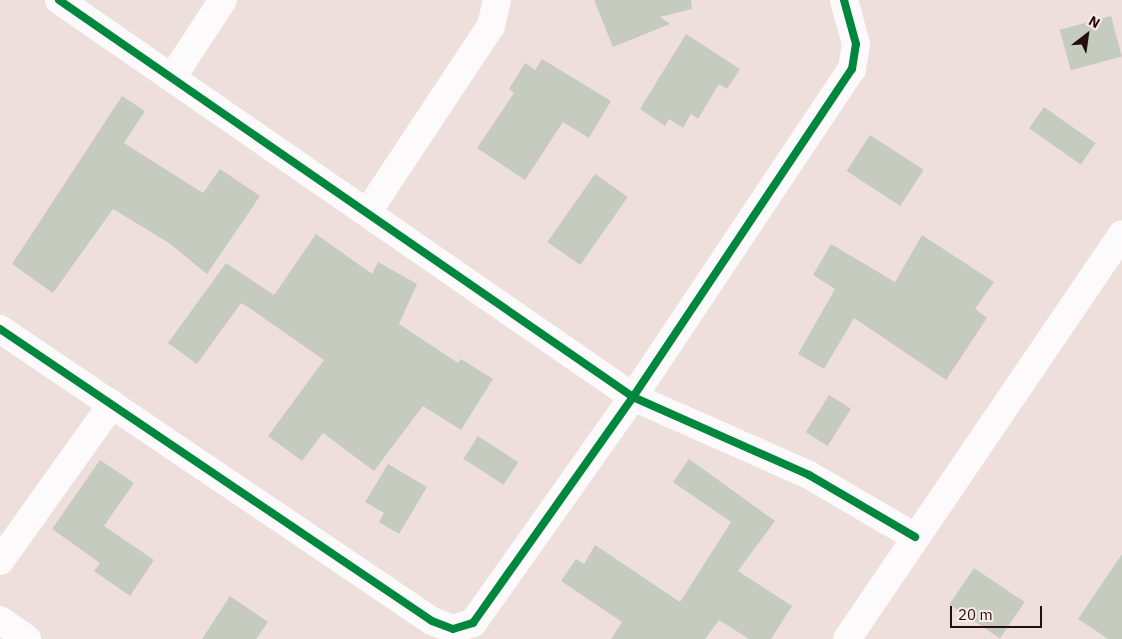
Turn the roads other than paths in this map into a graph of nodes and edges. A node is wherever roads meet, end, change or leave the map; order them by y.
1 (60, 0) edge
2 (223, 0) edge
3 (497, 0) edge
4 (844, 0) edge
5 (173, 76) junction
6 (368, 210) junction
7 (1122, 234) edge
8 (0, 329) edge
9 (633, 397) junction
10 (112, 404) junction
11 (915, 537) junction
12 (0, 561) edge
13 (0, 620) edge
14 (27, 639) edge
15 (847, 639) edge

1 - 5 street
2 - 5 street
3 - 6 street
4 - 9 street
5 - 6 street
6 - 9 street
7 - 11 street
8 - 10 street
9 - 10 street
9 - 11 street
10 - 12 street
11 - 15 street
13 - 14 street

